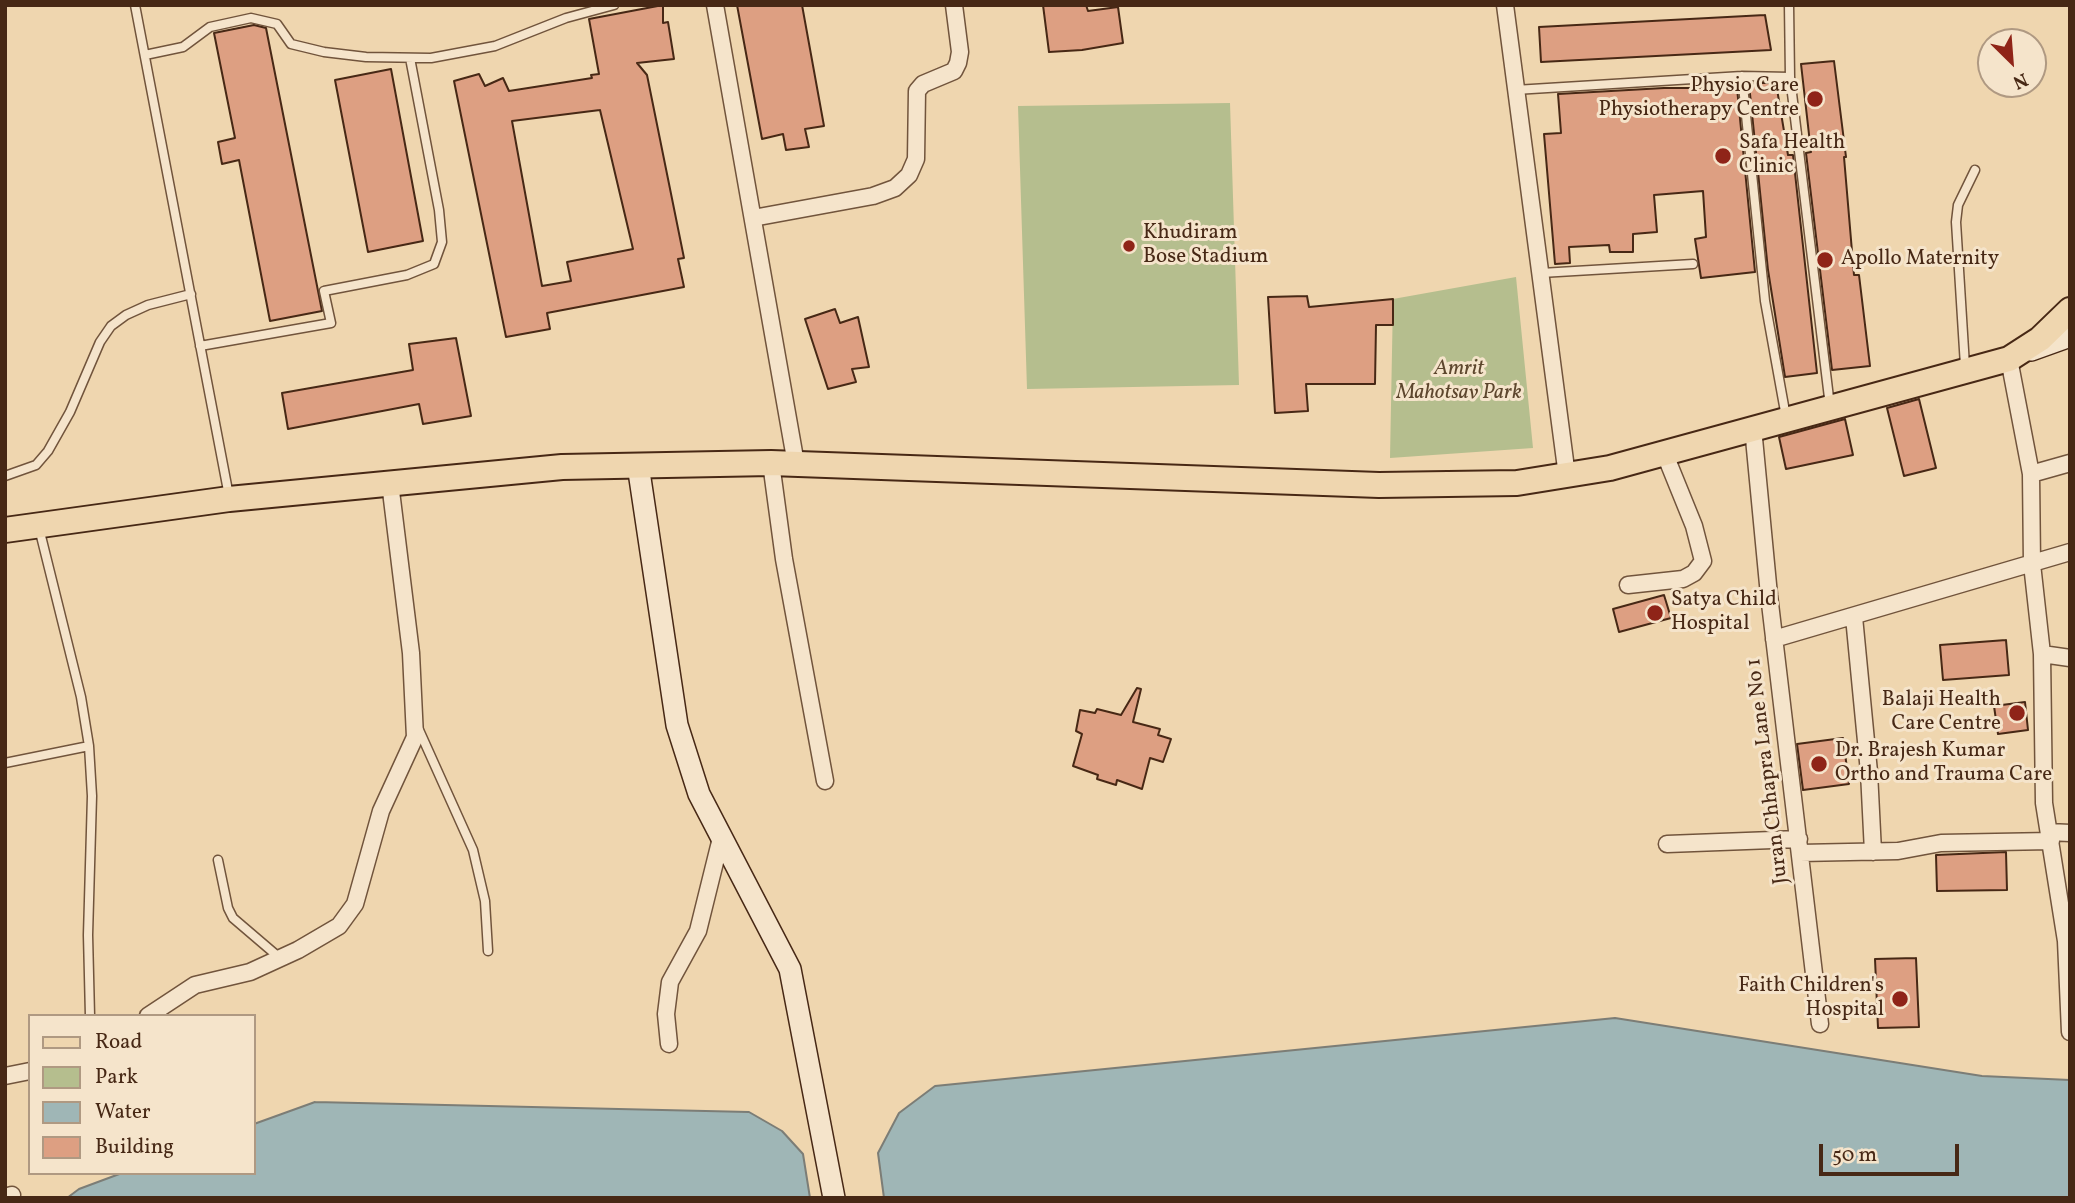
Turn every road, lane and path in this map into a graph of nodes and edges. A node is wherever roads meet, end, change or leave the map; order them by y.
1 (135, 5) edge
2 (614, 5) edge
3 (715, 5) edge
4 (954, 5) edge
5 (1505, 5) edge
6 (1789, 5) edge
7 (145, 55) junction
8 (410, 58) junction
9 (1742, 76) junction
10 (1790, 78) junction
11 (1515, 90) junction
12 (1975, 170) dead end
13 (753, 218) junction
14 (1693, 264) dead end
15 (1541, 273) junction
16 (191, 294) junction
17 (2070, 310) edge
18 (2070, 336) edge
19 (201, 346) junction
20 (2010, 359) junction
21 (1965, 369) junction
22 (1830, 407) junction
23 (1786, 419) junction
24 (1753, 428) junction
25 (1664, 452) junction
26 (771, 463) junction
27 (2070, 463) edge
28 (796, 464) junction
29 (638, 465) junction
30 (2031, 474) junction
31 (5, 476) edge
32 (1567, 476) junction
33 (390, 483) junction
34 (229, 499) junction
35 (39, 525) junction
36 (5, 530) edge
37 (2070, 552) edge
38 (2032, 564) junction
39 (1628, 585) dead end
40 (1854, 617) junction
41 (1774, 639) junction
42 (2042, 654) junction
43 (2070, 658) edge
44 (416, 724) junction
45 (89, 746) junction
46 (5, 763) edge
47 (825, 781) dead end
48 (2070, 833) edge
49 (2050, 836) junction
50 (721, 838) junction
51 (1667, 844) dead end
52 (1799, 846) junction
53 (1873, 852) junction
54 (218, 860) dead end
55 (2068, 941) edge
56 (488, 951) dead end
57 (281, 959) junction
58 (90, 1014) edge
59 (151, 1014) edge
60 (1819, 1024) dead end
61 (2070, 1032) edge
62 (669, 1044) dead end
63 (28, 1072) edge
64 (5, 1076) edge
65 (834, 1198) edge

1 - 7 lane
2 - 8 lane
3 - 13 street
4 - 13 street
5 - 11 street
6 - 10 lane
7 - 8 lane
7 - 16 lane
8 - 19 lane
9 - 10 lane
9 - 11 lane
9 - 23 lane
10 - 22 lane
11 - 15 street
12 - 21 lane
13 - 28 street
14 - 15 lane
15 - 32 street
16 - 19 lane
16 - 31 lane
17 - 20 main road
18 - 20 street
19 - 34 lane
20 - 21 main road
20 - 30 street
21 - 22 main road
22 - 23 main road
23 - 24 main road
24 - 25 main road
24 - 41 street, Juran Chhapra Lane No 1
25 - 32 main road
25 - 39 street
26 - 28 main road
26 - 29 main road
26 - 47 street
27 - 30 street
28 - 32 main road
29 - 33 main road
29 - 50 street
30 - 38 street
33 - 34 main road
33 - 44 street
34 - 35 main road
35 - 36 main road
35 - 45 lane
37 - 38 street
38 - 40 street
38 - 42 street
40 - 41 street
40 - 53 street
41 - 52 street, Juran Chhapra Lane No 1
42 - 43 street
42 - 49 street
44 - 56 lane
44 - 57 street
45 - 46 lane
45 - 58 lane
48 - 49 street
49 - 53 street
49 - 55 street
50 - 62 street
50 - 65 street
51 - 52 street
52 - 53 street
52 - 60 street, Juran Chhapra Lane No 1
54 - 57 lane
55 - 61 street
57 - 59 street
63 - 64 street

